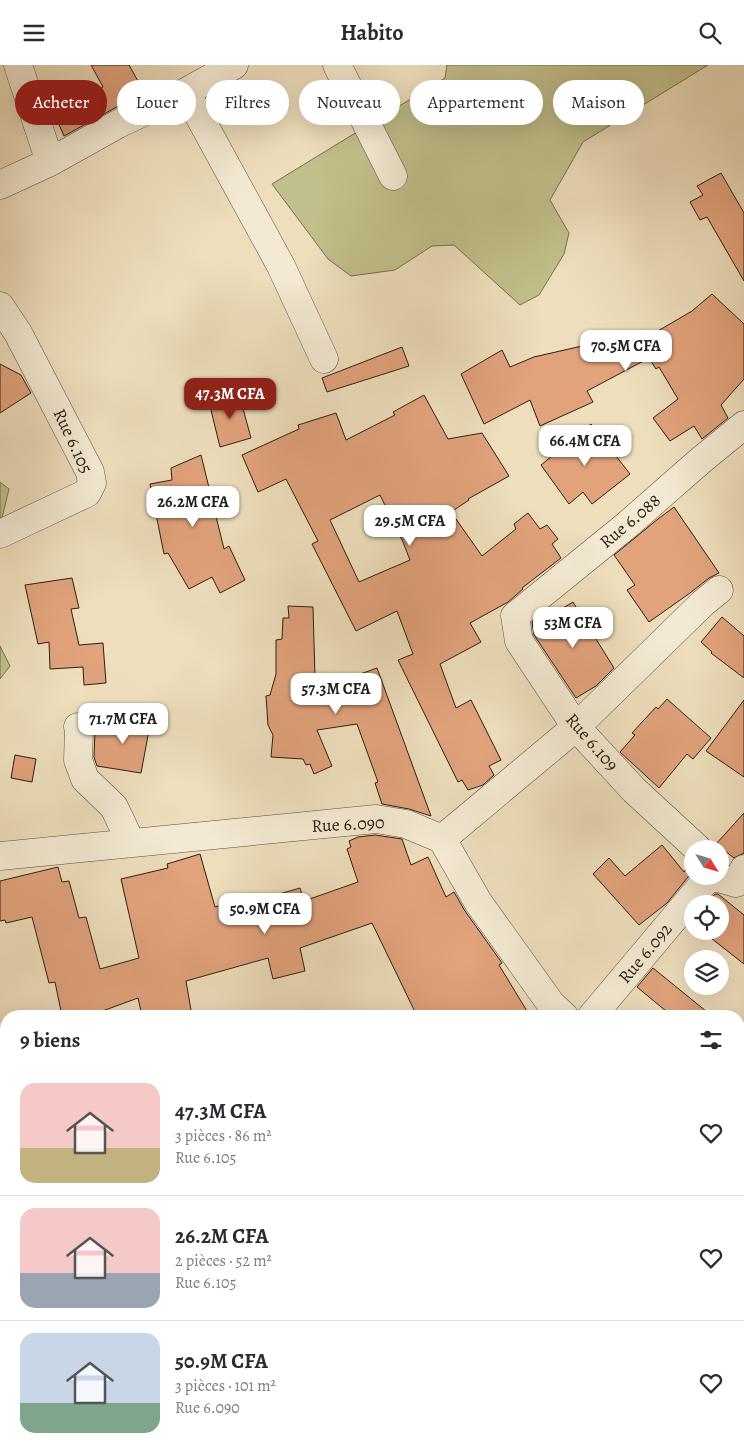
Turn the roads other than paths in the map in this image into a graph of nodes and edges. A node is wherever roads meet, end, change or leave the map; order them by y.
1 (18, 65) edge
2 (234, 65) edge
3 (337, 65) edge
4 (196, 86) edge
5 (196, 111) edge
6 (118, 125) edge
7 (50, 162) junction
8 (393, 176) dead end
9 (0, 185) edge
10 (0, 306) edge
11 (324, 359) dead end
12 (744, 425) edge
13 (0, 534) edge
14 (719, 590) dead end
15 (515, 616) joint
16 (78, 727) dead end
17 (576, 727) junction
18 (442, 839) junction
19 (688, 840) edge
20 (131, 843) junction
21 (0, 856) edge
22 (733, 874) edge
23 (557, 1010) edge
24 (597, 1010) edge

1 - 7 street
2 - 4 street
3 - 8 street
5 - 11 street
6 - 7 street
7 - 9 street
10 - 13 street, Rue 6.105
12 - 15 street, Rue 6.088
14 - 17 street
15 - 17 street, Rue 6.109
16 - 20 street
17 - 18 street
17 - 19 street, Rue 6.109
18 - 20 street, Rue 6.090
18 - 23 street
20 - 21 street, Rue 6.090
22 - 24 street, Rue 6.092

